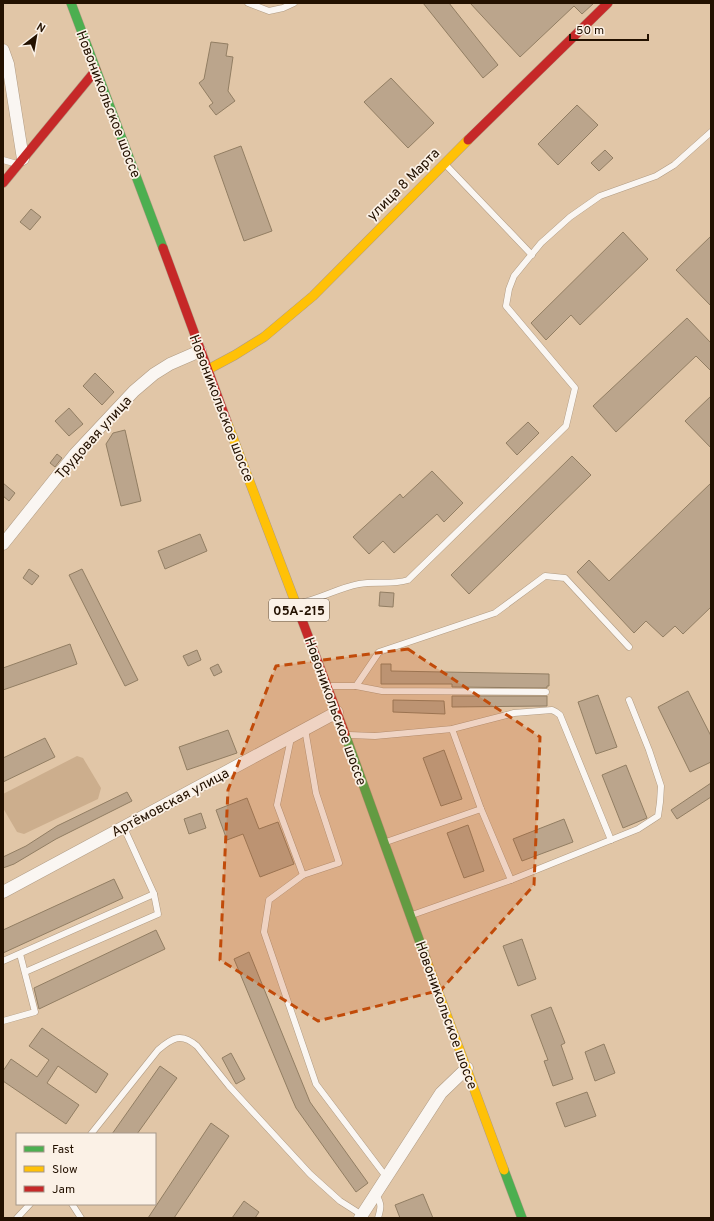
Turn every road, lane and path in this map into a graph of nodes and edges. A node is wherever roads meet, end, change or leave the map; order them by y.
1 (71, 3) edge
2 (248, 3) edge
3 (294, 3) edge
4 (608, 3) edge
5 (3, 50) edge
6 (96, 70) junction
7 (711, 132) edge
8 (3, 160) edge
9 (21, 162) junction
10 (444, 163) junction
11 (3, 184) edge
12 (532, 254) junction
13 (200, 351) junction
14 (207, 370) junction
15 (3, 544) edge
16 (297, 604) junction
17 (630, 646) dead end
18 (328, 686) junction
19 (356, 686) junction
20 (546, 692) dead end
21 (629, 700) dead end
22 (337, 712) junction
23 (305, 729) junction
24 (452, 729) junction
25 (346, 735) junction
26 (291, 737) junction
27 (481, 808) junction
28 (124, 828) junction
29 (611, 840) junction
30 (383, 843) junction
31 (303, 875) junction
32 (511, 880) junction
33 (3, 892) edge
34 (154, 894) junction
35 (411, 916) junction
36 (20, 954) junction
37 (3, 961) edge
38 (25, 972) junction
39 (3, 1021) edge
40 (467, 1068) junction
41 (92, 1133) edge
42 (387, 1178) junction
43 (376, 1196) junction
44 (29, 1205) edge
45 (73, 1205) edge
46 (361, 1216) edge
47 (17, 1218) edge
48 (81, 1218) edge
49 (378, 1218) edge
50 (522, 1218) edge

1 - 6 main road, Новоникольское шоссе / 05А-215
2 - 3 lane
4 - 10 main road, улица 8 Марта
5 - 9 street
6 - 9 main road
6 - 13 main road, Новоникольское шоссе / 05А-215
7 - 12 lane
8 - 9 lane
9 - 11 main road
10 - 12 lane
10 - 14 main road, улица 8 Марта
12 - 16 lane
13 - 14 main road, Новоникольское шоссе / 05А-215
13 - 15 street, Трудовая улица
14 - 16 main road, Новоникольское шоссе / 05А-215
16 - 18 main road, Новоникольское шоссе / 05А-215
17 - 19 lane
18 - 19 lane
18 - 22 main road, Новоникольское шоссе / 05А-215
19 - 20 lane
21 - 29 lane
22 - 23 street, Артёмовская улица
22 - 25 main road, Новоникольское шоссе / 05А-215
23 - 26 street, Артёмовская улица
23 - 31 lane
24 - 25 lane
24 - 27 lane
24 - 29 lane
25 - 30 main road, Новоникольское шоссе / 05А-215
26 - 28 street, Артёмовская улица
26 - 31 lane
27 - 30 lane
27 - 32 lane
28 - 33 street, Артёмовская улица
28 - 34 lane
29 - 32 lane
30 - 35 main road, Новоникольское шоссе / 05А-215
31 - 42 lane
32 - 35 lane
34 - 36 lane
34 - 38 lane
35 - 40 main road, Новоникольское шоссе / 05А-215
36 - 37 lane
36 - 38 lane
38 - 39 lane
40 - 42 street
40 - 50 main road, Новоникольское шоссе / 05А-215
41 - 46 lane
42 - 43 street
43 - 46 street
43 - 49 lane
44 - 47 lane
45 - 48 lane

